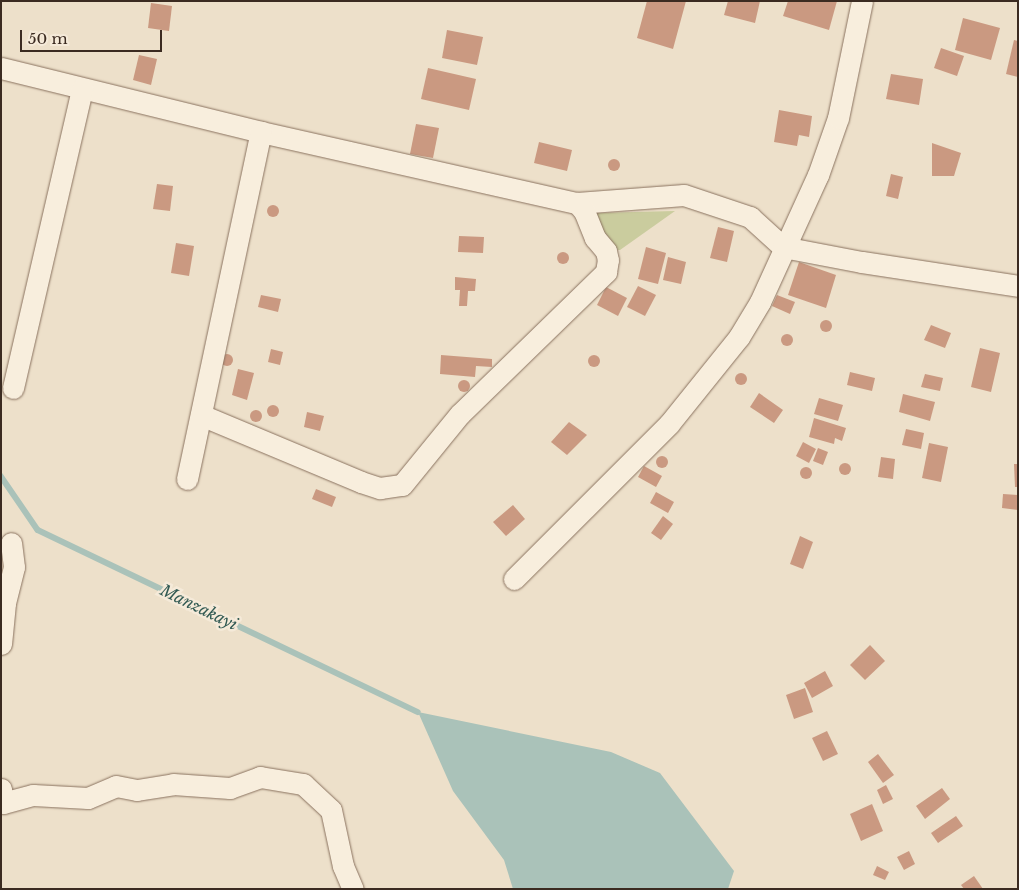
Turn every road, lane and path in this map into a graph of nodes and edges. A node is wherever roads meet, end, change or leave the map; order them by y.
1 (862, 1) edge
2 (1, 68) edge
3 (82, 89) junction
4 (261, 132) junction
5 (577, 203) junction
6 (783, 247) junction
7 (1018, 286) edge
8 (13, 388) dead end
9 (201, 414) junction
10 (187, 479) dead end
11 (11, 543) dead end
12 (514, 580) dead end
13 (1, 644) edge
14 (1, 789) edge
15 (353, 889) edge

1 - 6 street
2 - 3 street
3 - 4 street
3 - 8 street
4 - 5 street
4 - 9 street
5 - 6 street
5 - 9 street
6 - 7 street
6 - 12 street
9 - 10 street
11 - 13 street
14 - 15 street

